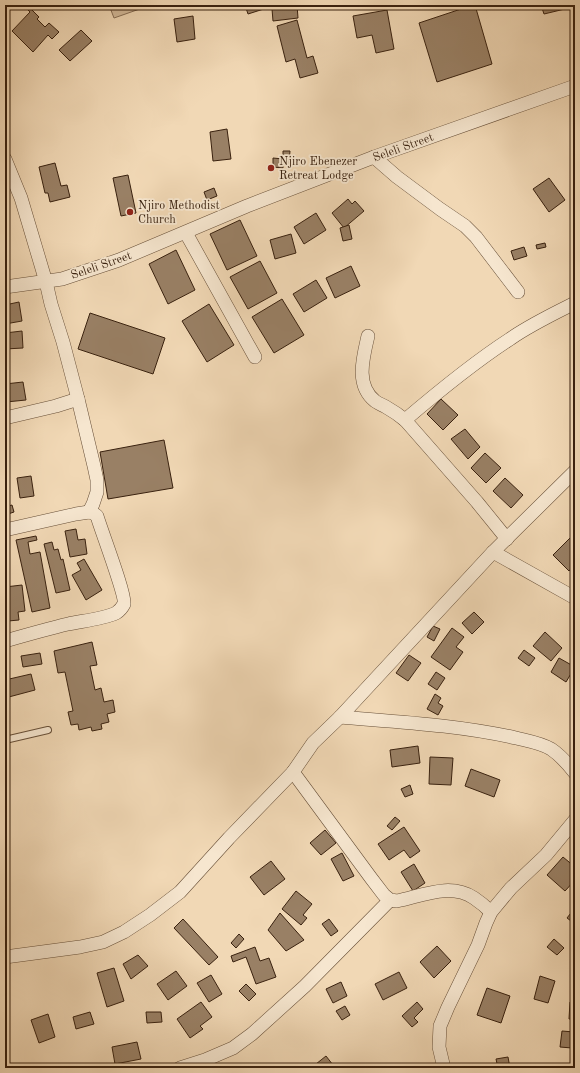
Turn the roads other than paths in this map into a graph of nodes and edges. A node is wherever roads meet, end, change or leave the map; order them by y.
1 (575, 86) edge
2 (374, 157) junction
3 (5, 159) edge
4 (186, 233) junction
5 (46, 282) junction
6 (5, 287) edge
7 (518, 292) dead end
8 (575, 304) edge
9 (368, 336) dead end
10 (255, 357) dead end
11 (78, 399) junction
12 (5, 418) edge
13 (405, 420) junction
14 (575, 471) edge
15 (89, 512) junction
16 (5, 530) edge
17 (507, 539) junction
18 (493, 552) junction
19 (575, 598) edge
20 (5, 641) edge
21 (340, 717) junction
22 (48, 730) dead end
23 (5, 740) edge
24 (293, 772) junction
25 (575, 773) edge
26 (575, 820) edge
27 (390, 900) junction
28 (491, 912) junction
29 (5, 957) edge
30 (180, 1068) edge
31 (444, 1068) edge

1 - 2 street, Seleli Street
2 - 4 street, Seleli Street
2 - 7 street
3 - 5 street
4 - 5 street, Seleli Street
4 - 10 street
5 - 6 street, Seleli Street
5 - 11 street
8 - 13 street
9 - 13 street
11 - 12 street
11 - 15 street
13 - 17 street
14 - 17 street
15 - 16 street
15 - 20 street
17 - 18 street
18 - 19 street
18 - 21 street
21 - 24 street
21 - 25 street
22 - 23 lane
24 - 27 street
24 - 29 street
26 - 28 street
27 - 28 street
27 - 30 street
28 - 31 street

